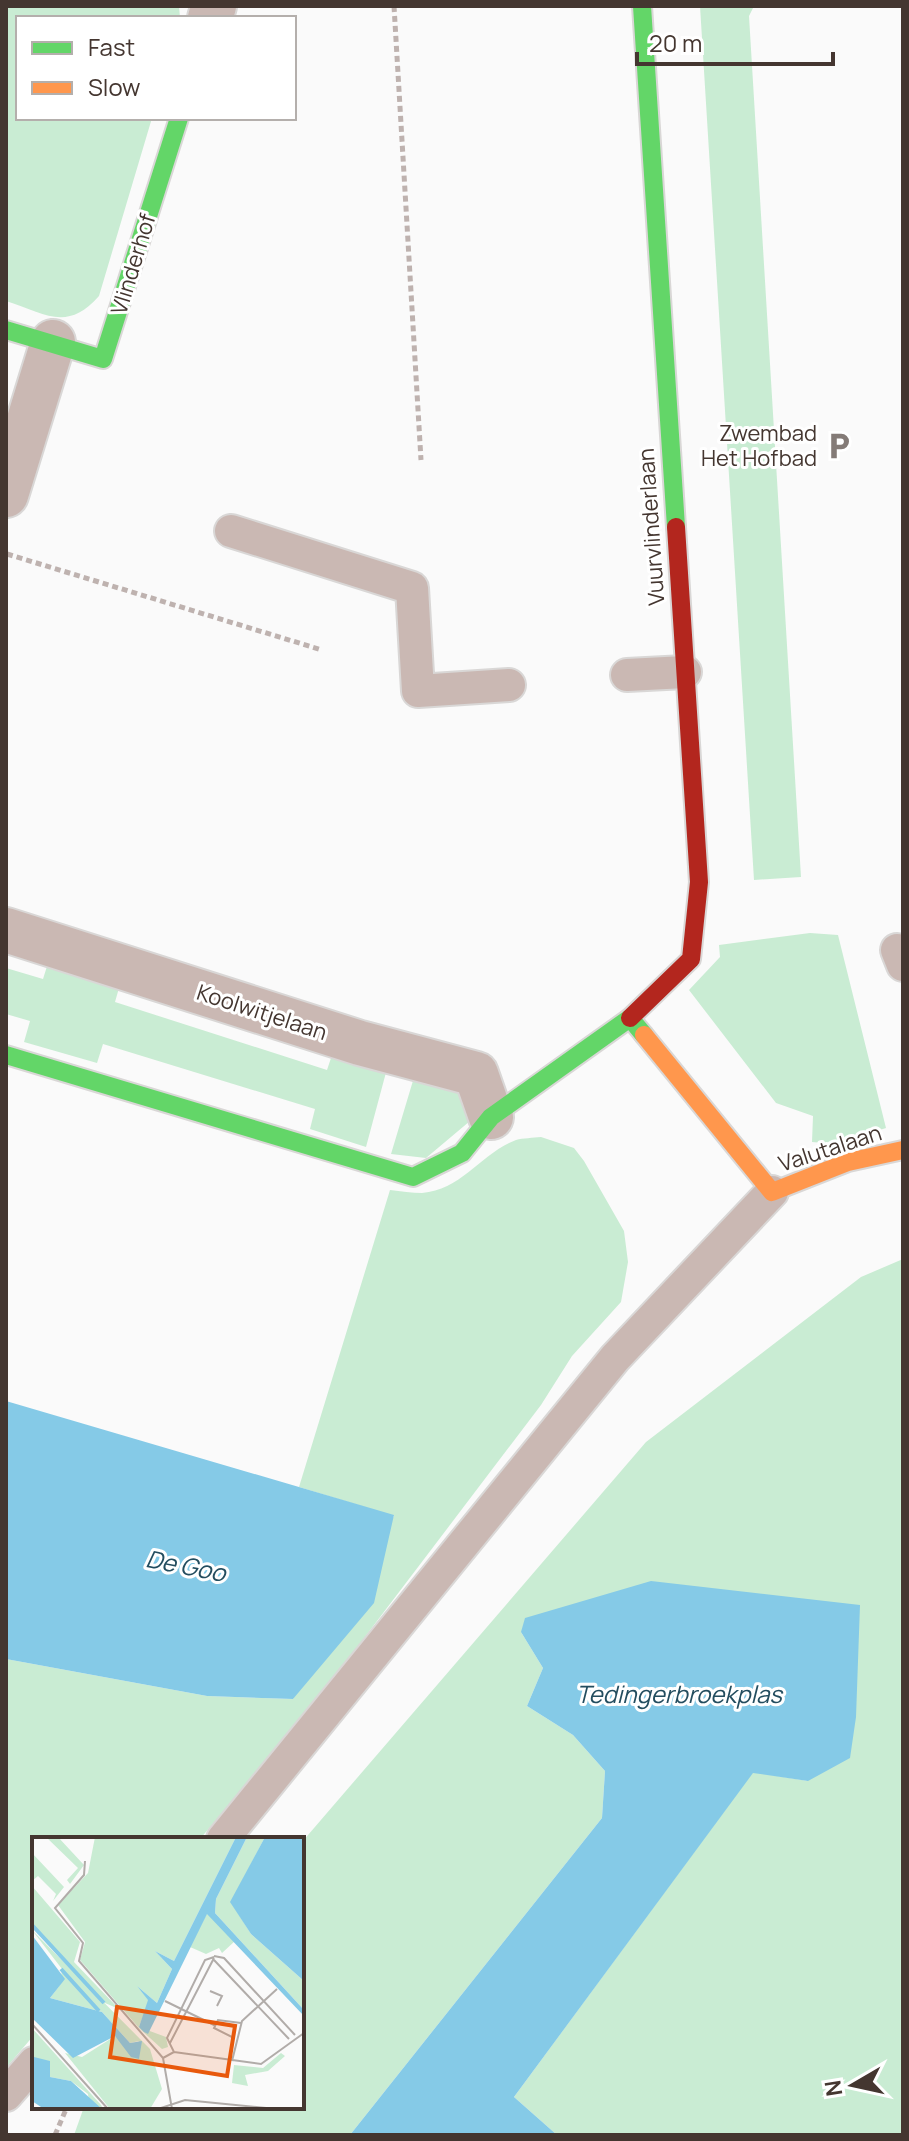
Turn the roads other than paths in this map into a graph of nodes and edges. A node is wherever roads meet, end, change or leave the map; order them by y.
1 (642, 6) edge
2 (178, 120) edge
3 (6, 330) edge
4 (53, 342) junction
5 (6, 495) edge
6 (231, 531) dead end
7 (685, 672) junction
8 (627, 675) dead end
9 (509, 685) dead end
10 (6, 930) edge
11 (630, 1018) junction
12 (6, 1055) edge
13 (491, 1117) junction
14 (903, 1150) edge
15 (772, 1192) junction
16 (225, 1837) edge
17 (32, 2065) edge
18 (6, 2095) edge

1 - 7 street, Vuurvlinderlaan
2 - 4 street, Vlinderhof
3 - 4 street, Vlinderhof
4 - 5 street
6 - 9 lane
7 - 8 lane
7 - 11 street, Vuurvlinderlaan
10 - 13 street, Koolwitjelaan
11 - 13 street
11 - 15 street
12 - 13 street
14 - 15 street, Valutalaan
15 - 16 lane
17 - 18 lane

